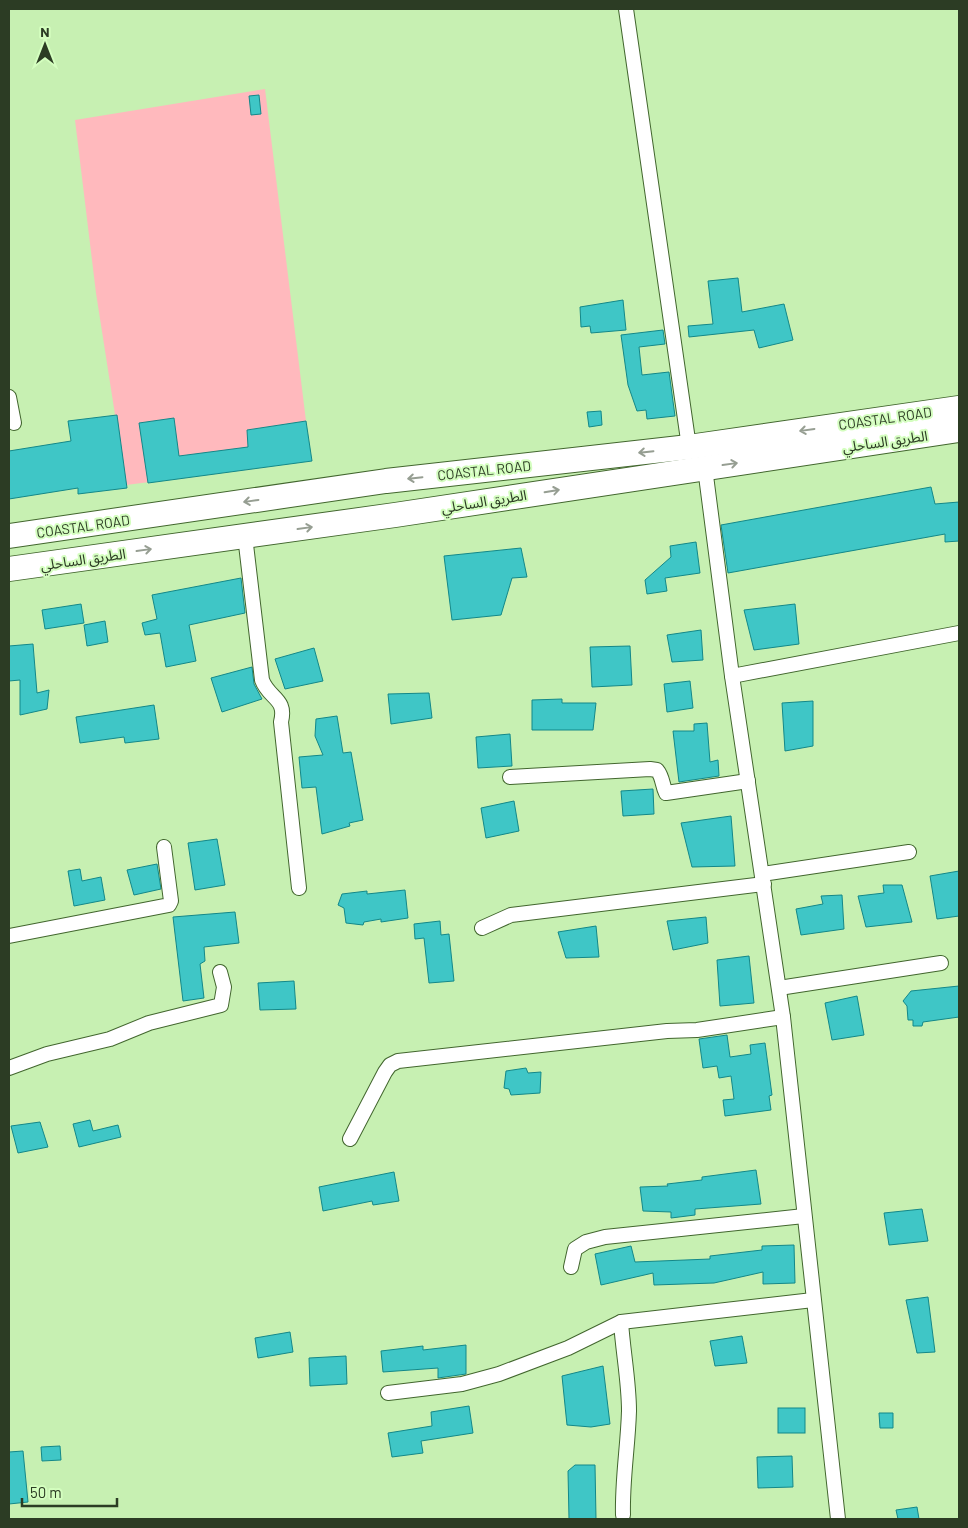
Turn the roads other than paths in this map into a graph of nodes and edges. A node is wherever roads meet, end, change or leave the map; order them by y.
1 (626, 9) edge
2 (9, 397) edge
3 (959, 408) edge
4 (14, 423) dead end
5 (959, 430) edge
6 (689, 447) junction
7 (705, 468) junction
8 (386, 481) junction
9 (395, 514) junction
10 (9, 536) edge
11 (245, 536) junction
12 (9, 569) edge
13 (959, 633) edge
14 (732, 676) junction
15 (510, 777) dead end
16 (748, 781) junction
17 (164, 847) dead end
18 (908, 852) dead end
19 (763, 879) junction
20 (299, 888) dead end
21 (482, 928) dead end
22 (9, 936) edge
23 (941, 962) dead end
24 (220, 972) dead end
25 (779, 988) junction
26 (783, 1017) junction
27 (9, 1068) edge
28 (350, 1139) dead end
29 (804, 1216) junction
30 (571, 1267) dead end
31 (813, 1300) junction
32 (621, 1322) junction
33 (388, 1393) dead end
34 (622, 1515) dead end
35 (838, 1519) edge

1 - 6 street
2 - 4 street
3 -> 6 highway, COASTAL ROAD
7 -> 5 highway, الطريق الساحلي
6 -> 8 highway, COASTAL ROAD
9 -> 7 highway, الطريق الساحلي
7 - 14 street
8 - 9 highway
8 -> 10 highway, COASTAL ROAD
11 -> 9 highway, الطريق الساحلي
12 -> 11 highway, الطريق الساحلي
11 - 20 street
13 - 14 street
14 - 16 street
15 - 16 street
16 - 19 street
17 - 22 street
18 - 19 street
19 - 21 street
19 - 25 street
23 - 25 street
24 - 27 street
25 - 26 street
26 - 28 street
26 - 29 street
29 - 30 street
29 - 31 street
31 - 32 street
31 - 35 street
32 - 33 street
32 - 34 street

